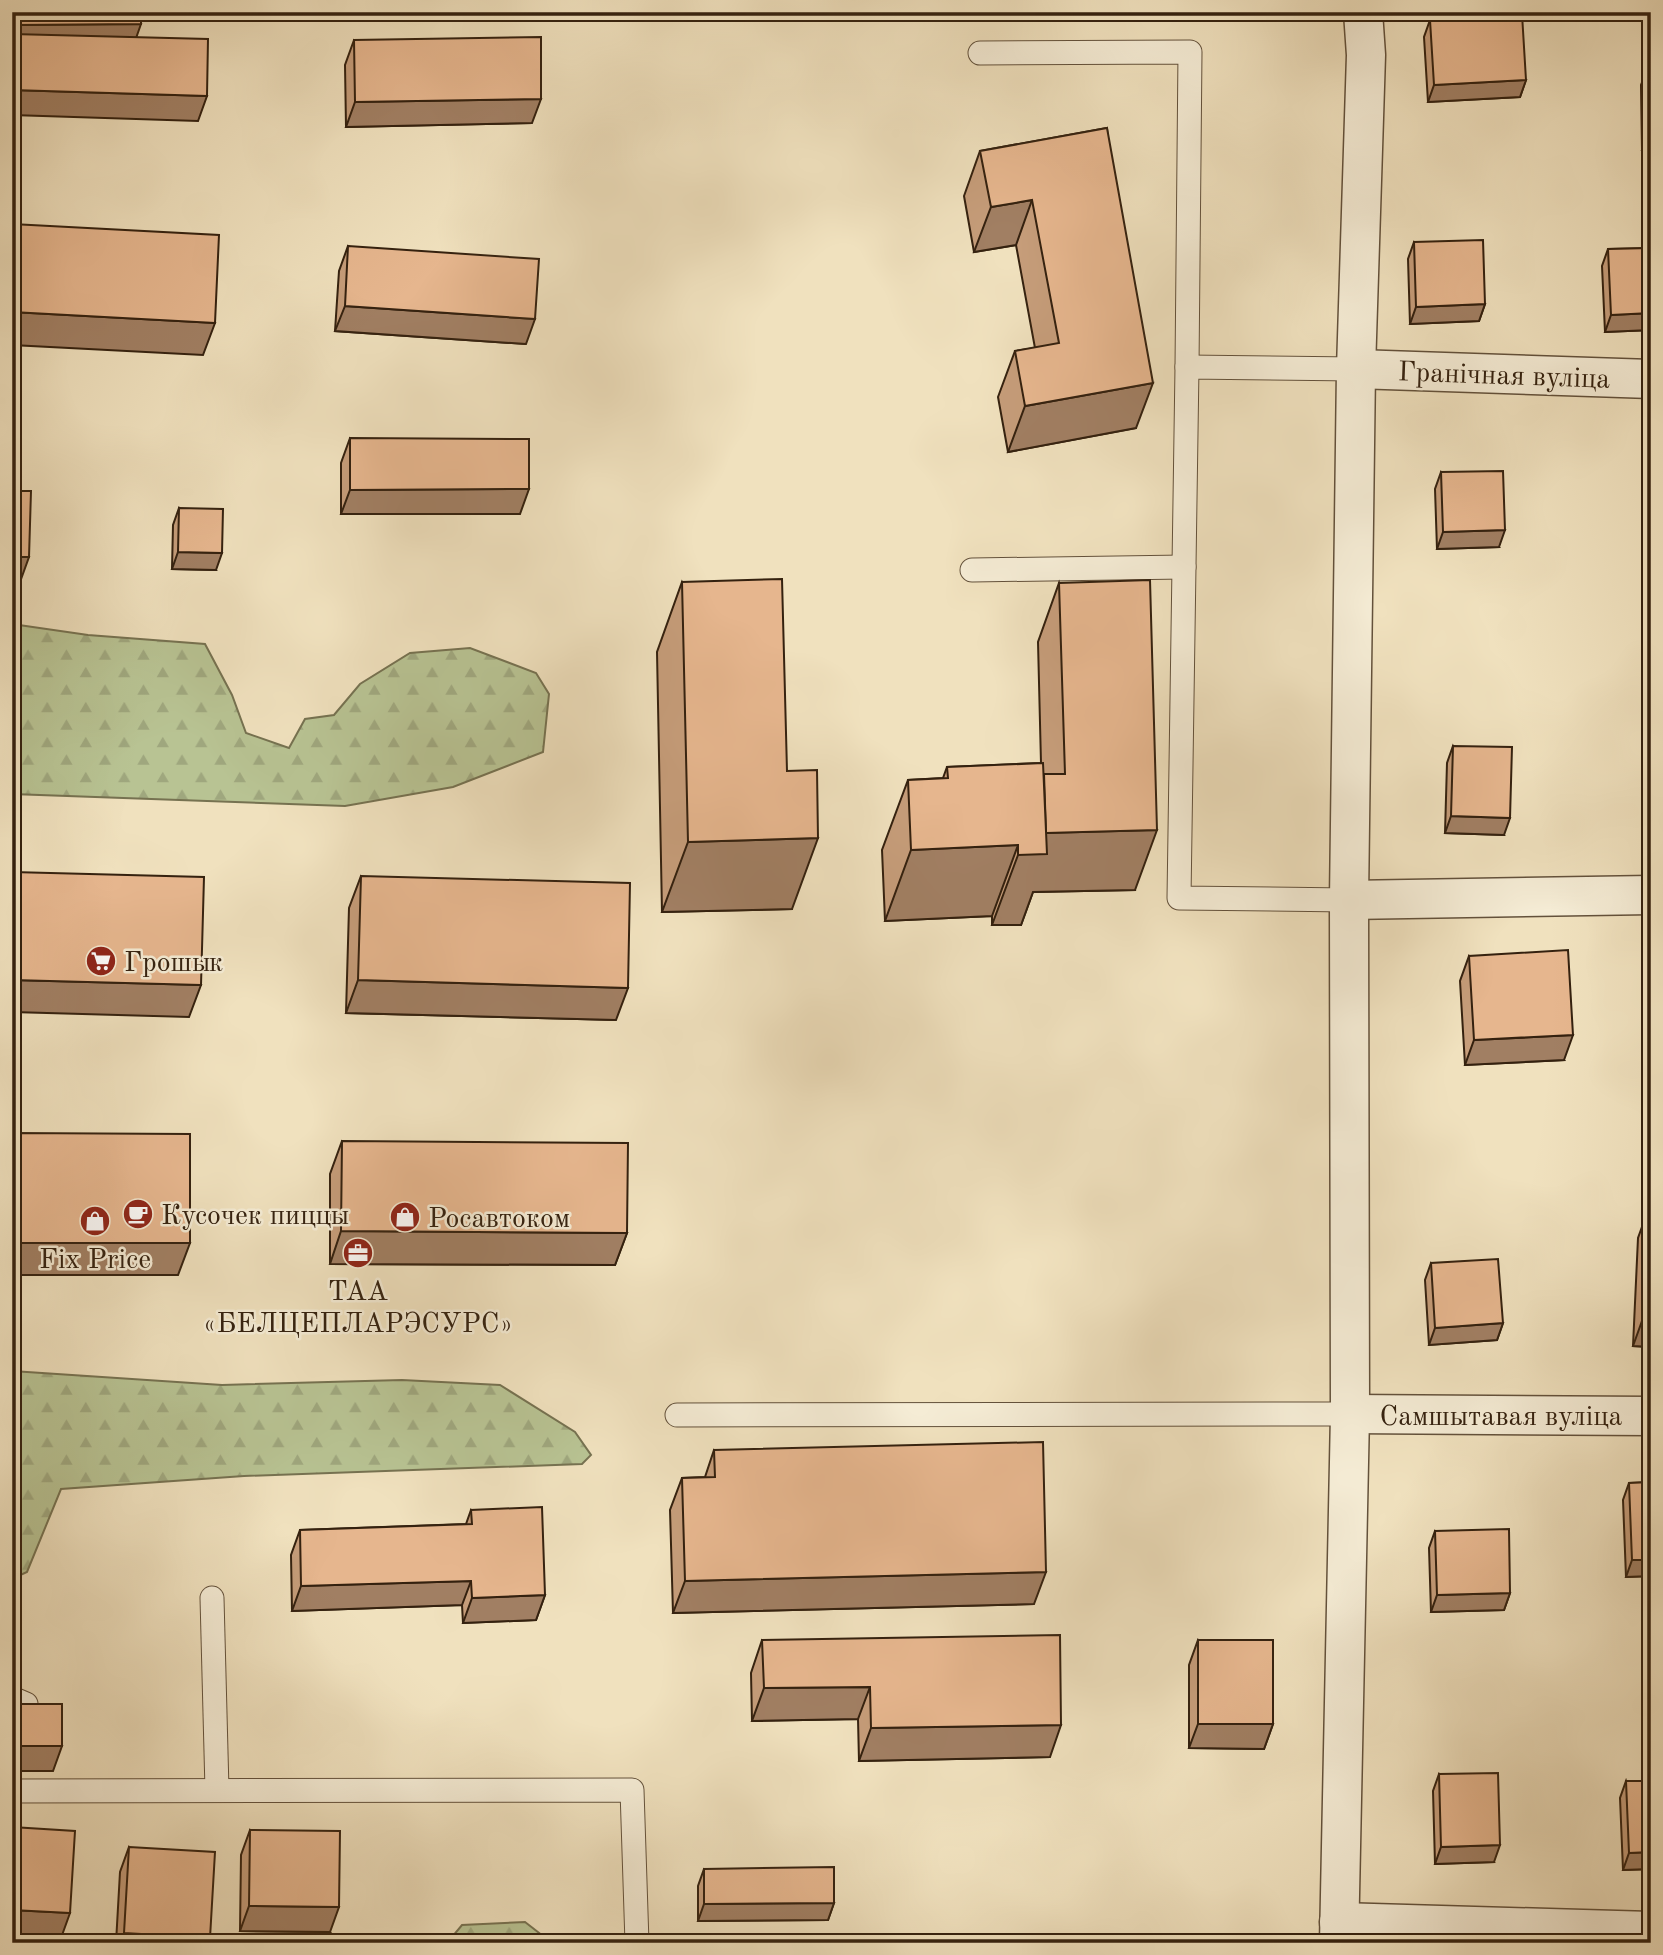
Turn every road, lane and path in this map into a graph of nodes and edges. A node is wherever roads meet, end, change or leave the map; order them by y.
1 (1363, 12) edge
2 (980, 53) dead end
3 (1187, 367) junction
4 (1356, 369) junction
5 (1651, 380) edge
6 (1184, 567) junction
7 (972, 570) dead end
8 (1651, 894) edge
9 (1349, 900) junction
10 (1350, 1414) junction
11 (677, 1415) dead end
12 (1651, 1416) edge
13 (212, 1598) dead end
14 (217, 1790) junction
15 (12, 1791) edge
16 (1651, 1931) edge
17 (1339, 1933) edge
18 (637, 1943) edge

1 - 4 street
2 - 3 lane
3 - 4 lane
3 - 6 lane
4 - 5 street, Гранічная вуліца
4 - 9 street
6 - 7 lane
6 - 9 lane
8 - 9 street
9 - 10 street
10 - 11 lane
10 - 12 street, Самшытавая вуліца
10 - 17 street
13 - 14 lane
14 - 15 lane
14 - 18 lane
16 - 17 street

